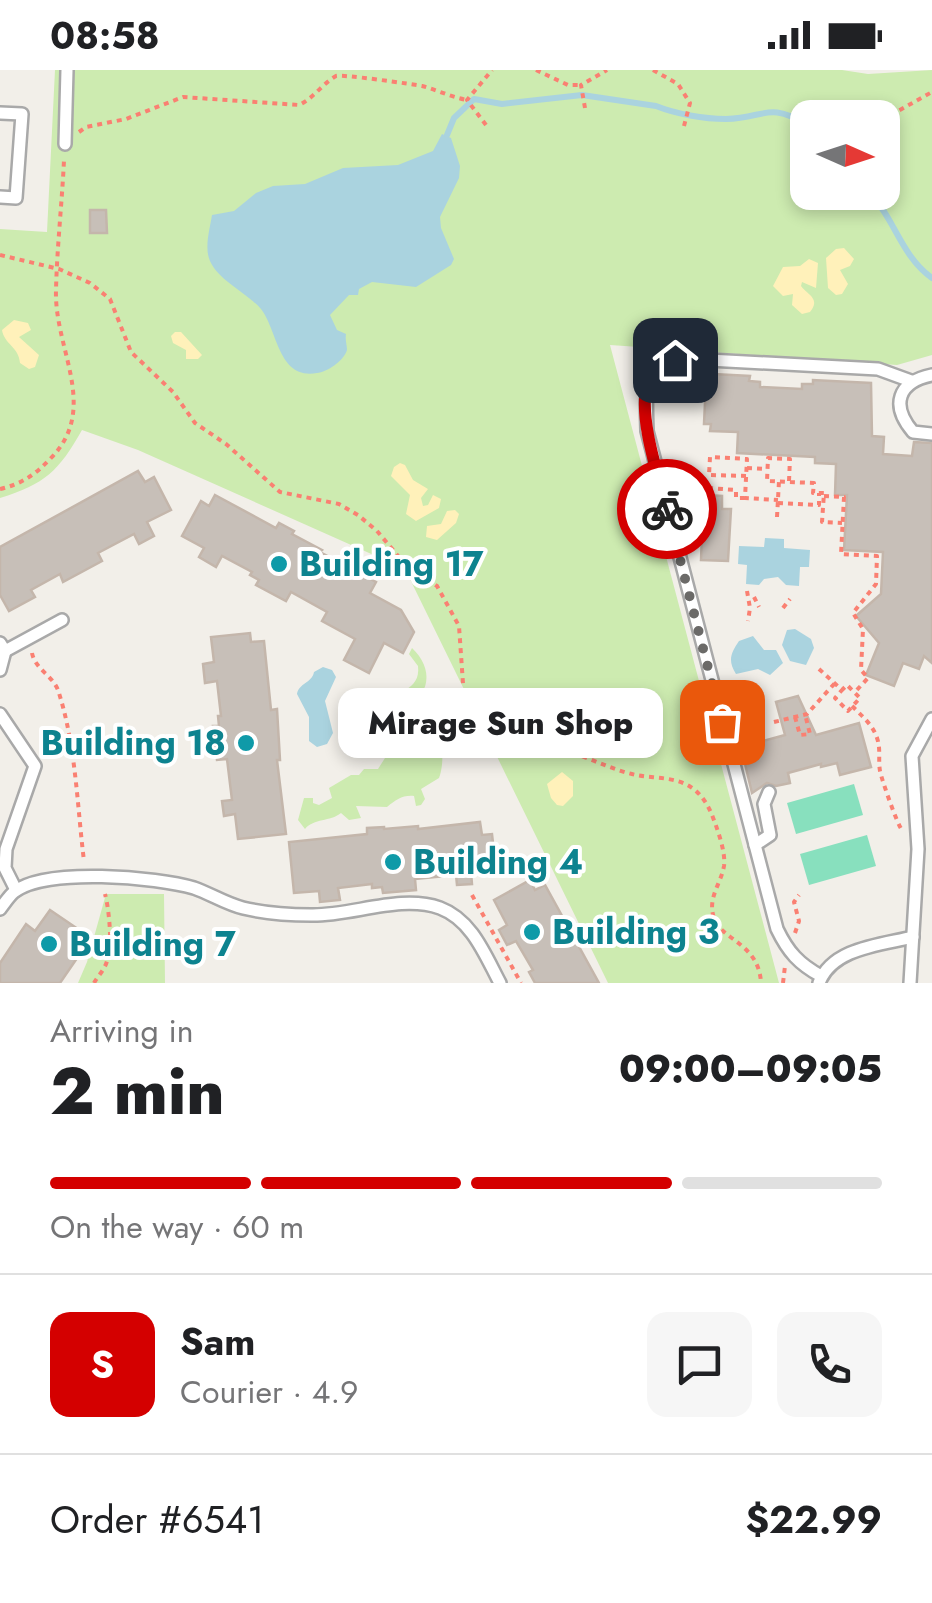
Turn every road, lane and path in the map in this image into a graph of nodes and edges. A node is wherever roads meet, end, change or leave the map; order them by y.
1 (67, 70) edge
2 (492, 70) edge
3 (536, 70) edge
4 (608, 70) edge
5 (653, 70) edge
6 (580, 85) junction
7 (932, 92) edge
8 (467, 100) junction
9 (585, 108) dead end
10 (900, 110) edge
11 (0, 113) edge
12 (486, 125) dead end
13 (684, 126) dead end
14 (64, 144) junction
15 (0, 197) edge
16 (0, 255) edge
17 (59, 269) junction
18 (932, 375) edge
19 (911, 381) junction
20 (932, 434) edge
21 (747, 468) junction
22 (767, 469) junction
23 (746, 476) junction
24 (779, 481) junction
25 (789, 482) junction
26 (708, 488) dead end
27 (0, 489) edge
28 (822, 494) junction
29 (745, 498) junction
30 (778, 501) junction
31 (778, 517) dead end
32 (842, 524) junction
33 (747, 591) dead end
34 (754, 598) dead end
35 (790, 599) dead end
36 (759, 606) dead end
37 (783, 608) dead end
38 (62, 620) dead end
39 (748, 621) dead end
40 (7, 646) edge
41 (819, 669) dead end
42 (0, 670) edge
43 (835, 683) junction
44 (842, 690) junction
45 (855, 692) junction
46 (852, 706) junction
47 (0, 714) edge
48 (805, 714) junction
49 (795, 717) junction
50 (932, 719) edge
51 (774, 722) dead end
52 (769, 792) dead end
53 (916, 830) junction
54 (755, 845) junction
55 (92, 878) junction
56 (16, 890) junction
57 (472, 895) dead end
58 (0, 909) edge
59 (914, 937) junction
60 (820, 979) edge
61 (519, 982) edge
62 (94, 983) edge
63 (500, 983) edge
64 (760, 983) edge
65 (910, 983) edge

1 - 14 lane
2 - 8 path
3 - 6 path
4 - 6 path
5 - 13 path
6 - 9 path
7 - 10 path
8 - 12 path
8 - 14 path
11 - 15 lane
14 - 17 path
16 - 17 path
17 - 27 path
17 - 64 path
18 - 19 lane
19 - 20 lane
19 - 54 lane
21 - 22 path
21 - 23 path
21 - 23 path
22 - 24 path
22 - 25 path
23 - 29 path
24 - 25 path
24 - 30 path
25 - 28 path
26 - 29 path
28 - 30 path
28 - 32 path
28 - 32 path
29 - 30 path
30 - 31 path
32 - 45 path
33 - 39 path
34 - 36 path
35 - 37 path
38 - 40 lane
40 - 42 lane
40 - 55 path
41 - 43 path
43 - 44 path
43 - 48 path
44 - 45 path
44 - 46 path
45 - 46 path
46 - 53 path
47 - 56 lane
48 - 49 path
48 - 49 path
49 - 51 path
50 - 53 lane
52 - 54 lane
53 - 59 lane
54 - 60 lane
55 - 56 lane
55 - 62 path
55 - 63 lane
56 - 58 lane
57 - 61 path
59 - 60 lane
59 - 65 lane

